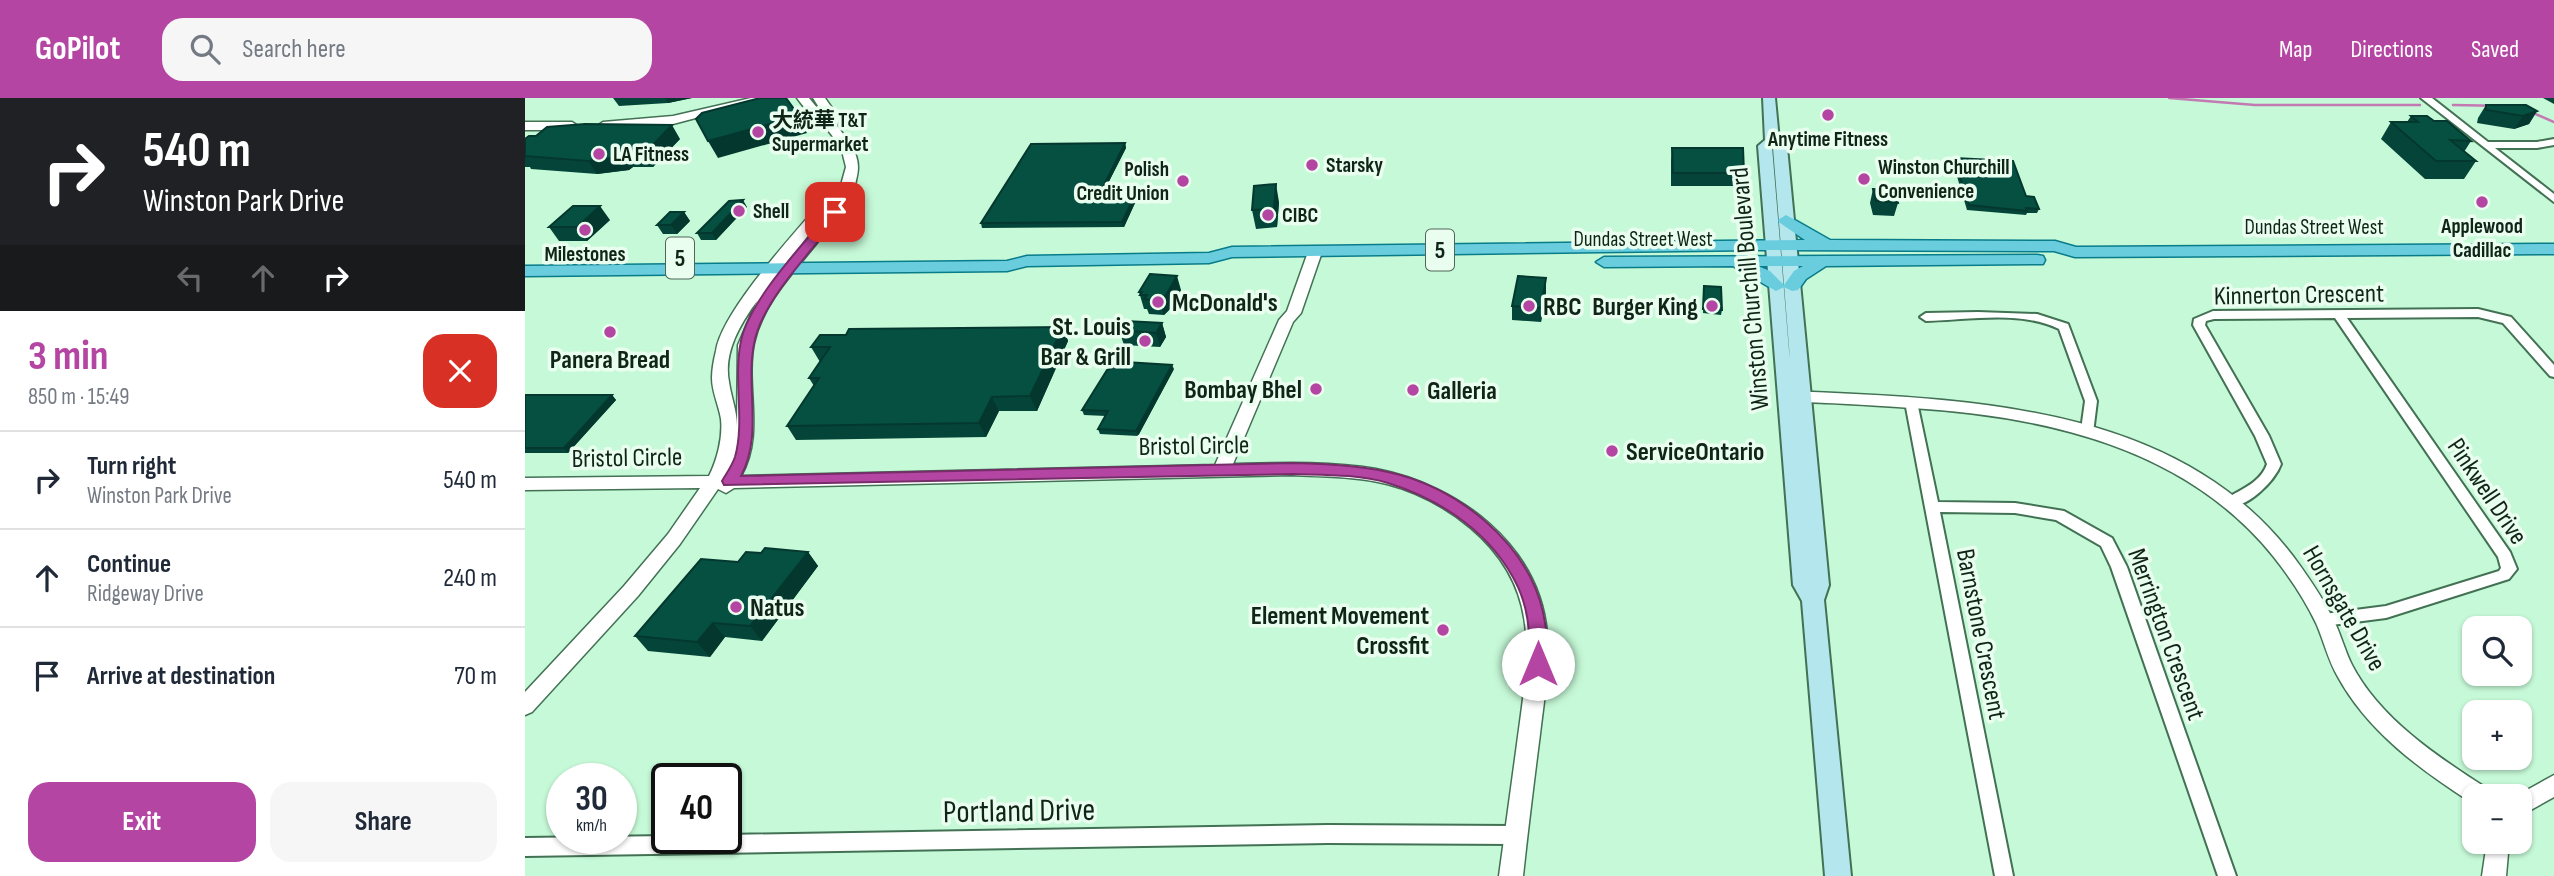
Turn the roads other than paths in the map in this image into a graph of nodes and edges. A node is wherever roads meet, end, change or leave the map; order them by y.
1 (803, 98) edge
2 (819, 98) edge
3 (1769, 98) edge
4 (2426, 98) edge
5 (771, 99) edge
6 (831, 126) junction
7 (525, 127) edge
8 (547, 127) junction
9 (1773, 141) junction
10 (2554, 142) edge
11 (525, 143) edge
12 (2486, 145) junction
13 (2554, 199) edge
14 (1786, 220) junction
15 (1832, 246) junction
16 (2554, 249) edge
17 (2075, 252) junction
18 (1781, 253) junction
19 (525, 258) edge
20 (1307, 258) junction
21 (1728, 261) junction
22 (1823, 261) junction
23 (787, 262) junction
24 (525, 271) edge
25 (1784, 286) junction
26 (2339, 315) junction
27 (1926, 317) dead end
28 (2554, 373) edge
29 (1794, 396) junction
30 (1911, 402) junction
31 (2088, 430) junction
32 (1221, 472) junction
33 (722, 482) junction
34 (525, 484) edge
35 (2232, 502) junction
36 (1932, 507) junction
37 (2324, 620) junction
38 (525, 706) edge
39 (2463, 784) edge
40 (2554, 785) edge
41 (2532, 799) edge
42 (1514, 835) junction
43 (525, 847) edge
44 (2497, 854) edge
45 (1511, 876) edge
46 (1838, 876) edge
47 (2004, 876) edge
48 (2227, 876) edge
49 (2494, 876) edge

1 - 6 street
2 - 6 street
3 - 9 main road, Winston Churchill Boulevard
4 - 12 street
5 - 8 street
6 - 23 street
7 - 8 street
8 - 11 street
9 - 14 main road, Winston Churchill Boulevard
9 - 18 main road, Winston Churchill Boulevard
10 - 12 street
12 - 13 street
14 - 15 main road
14 - 18 main road, Winston Churchill Boulevard
15 - 17 main road, Dundas Street West
15 - 18 main road, Dundas Street West
16 - 17 main road, Dundas Street West
17 - 22 main road, Dundas Street West
18 - 20 main road, Dundas Street West / 5
18 - 21 main road, Dundas Street West / 5
18 - 22 main road, Dundas Street West
18 - 25 main road, Winston Churchill Boulevard
19 - 23 main road, Dundas Street West / 5
20 - 21 main road, Dundas Street West / 5
20 - 23 main road, Dundas Street West / 5
20 - 32 street
21 - 25 main road
22 - 25 main road
23 - 24 main road, Dundas Street West / 5
23 - 33 street
23 - 33 street
25 - 29 main road, Winston Churchill Boulevard
26 - 28 street, Kinnerton Crescent
26 - 35 street, Kinnerton Crescent
26 - 37 street, Pinkwell Drive
27 - 31 street
29 - 30 street, Hornsgate Drive
29 - 46 main road, Winston Churchill Boulevard
30 - 31 street, Hornsgate Drive
30 - 36 street, Barnstone Crescent
31 - 35 street, Hornsgate Drive
32 - 33 street, Bristol Circle
32 - 42 street, Bristol Circle
33 - 34 street, Bristol Circle
33 - 38 street
35 - 37 street, Hornsgate Drive
36 - 47 street, Barnstone Crescent
36 - 48 street, Merrington Crescent
37 - 39 street, Hornsgate Drive
40 - 41 street
42 - 43 street, Portland Drive
42 - 45 street, Bristol Circle
44 - 49 street

